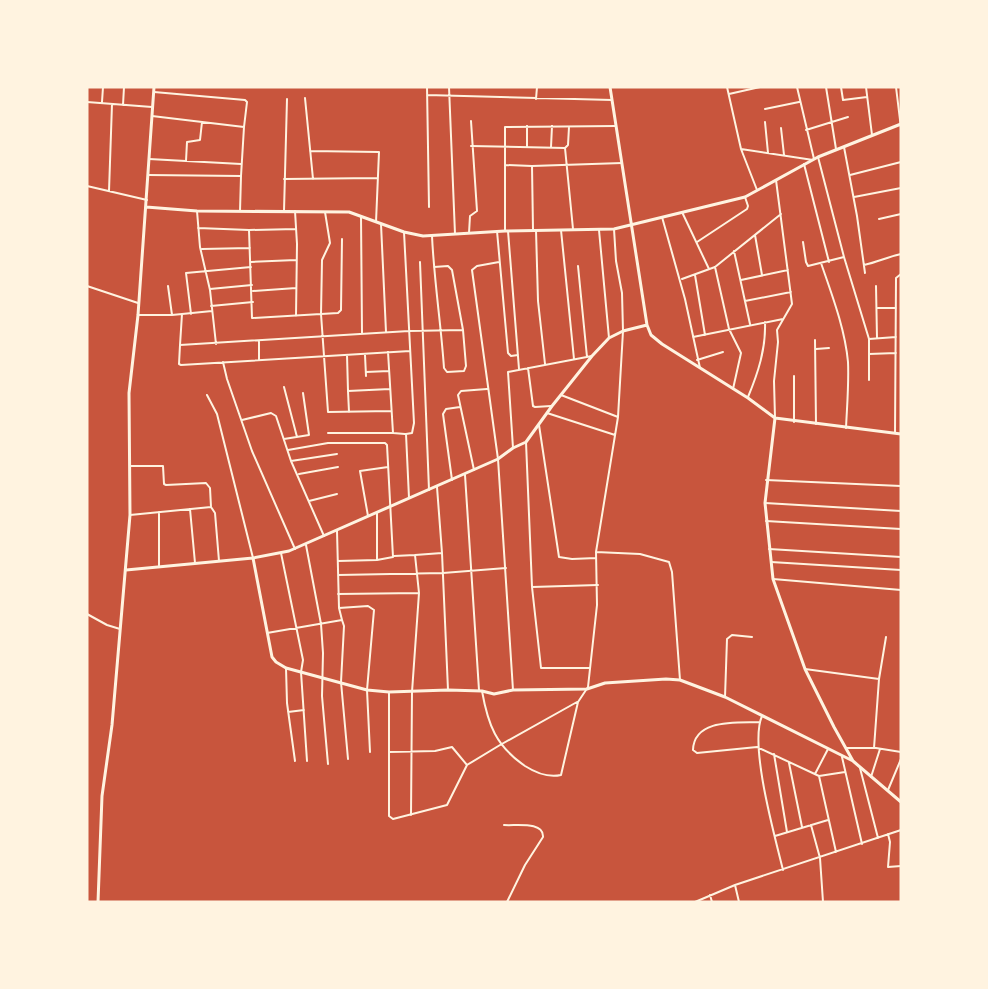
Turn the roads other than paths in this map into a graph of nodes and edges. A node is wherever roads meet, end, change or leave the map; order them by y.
1 (103, 87) edge
2 (124, 87) edge
3 (154, 87) edge
4 (427, 87) edge
5 (449, 87) edge
6 (537, 87) edge
7 (610, 87) edge
8 (727, 87) edge
9 (760, 87) edge
10 (797, 87) edge
11 (826, 87) edge
12 (841, 87) edge
13 (866, 87) edge
14 (896, 87) edge
15 (154, 92) junction
16 (729, 94) junction
17 (427, 95) junction
18 (449, 95) junction
19 (867, 97) junction
20 (305, 98) dead end
21 (287, 99) dead end
22 (536, 99) junction
23 (612, 100) junction
24 (87, 102) edge
25 (799, 102) junction
26 (102, 104) junction
27 (112, 104) junction
28 (123, 105) junction
29 (152, 107) junction
30 (765, 109) dead end
31 (152, 116) junction
32 (848, 117) dead end
33 (471, 121) dead end
34 (202, 122) junction
35 (765, 122) dead end
36 (831, 122) junction
37 (527, 126) junction
38 (552, 126) junction
39 (616, 126) junction
40 (901, 126) edge
41 (568, 127) junction
42 (244, 128) junction
43 (781, 128) dead end
44 (806, 130) junction
45 (872, 136) junction
46 (471, 146) junction
47 (504, 146) junction
48 (527, 146) junction
49 (551, 147) junction
50 (565, 147) junction
51 (844, 147) junction
52 (741, 149) junction
53 (836, 150) junction
54 (310, 151) junction
55 (768, 153) junction
56 (784, 155) junction
57 (149, 159) junction
58 (815, 159) junction
59 (186, 161) junction
60 (901, 162) edge
61 (622, 163) junction
62 (241, 164) junction
63 (804, 164) junction
64 (504, 165) junction
65 (567, 165) junction
66 (531, 166) junction
67 (148, 175) junction
68 (850, 175) junction
69 (241, 176) junction
70 (377, 178) junction
71 (284, 179) junction
72 (313, 179) junction
73 (776, 180) junction
74 (87, 186) edge
75 (901, 188) edge
76 (757, 190) junction
77 (109, 191) junction
78 (745, 197) junction
79 (773, 197) dead end
80 (778, 197) junction
81 (854, 197) junction
82 (147, 200) junction
83 (146, 207) junction
84 (429, 207) dead end
85 (197, 211) junction
86 (240, 211) junction
87 (284, 211) junction
88 (325, 211) junction
89 (295, 212) junction
90 (682, 212) junction
91 (781, 214) junction
92 (901, 214) edge
93 (361, 216) junction
94 (662, 217) junction
95 (879, 219) dead end
96 (376, 222) junction
97 (381, 224) junction
98 (632, 225) junction
99 (198, 228) junction
100 (296, 229) junction
101 (614, 229) junction
102 (249, 230) junction
103 (534, 230) junction
104 (561, 230) junction
105 (573, 230) junction
106 (599, 230) junction
107 (497, 231) junction
108 (506, 231) junction
109 (404, 232) junction
110 (469, 233) junction
111 (455, 234) junction
112 (755, 235) junction
113 (432, 236) junction
114 (342, 239) dead end
115 (697, 242) junction
116 (803, 242) dead end
117 (250, 248) junction
118 (201, 249) junction
119 (734, 251) junction
120 (901, 254) edge
121 (844, 257) junction
122 (296, 260) junction
123 (829, 261) junction
124 (251, 262) junction
125 (420, 262) dead end
126 (500, 262) junction
127 (821, 263) junction
128 (864, 265) junction
129 (578, 266) dead end
130 (251, 267) junction
131 (434, 267) junction
132 (715, 267) junction
133 (709, 270) junction
134 (788, 270) junction
135 (206, 271) junction
136 (865, 273) dead end
137 (901, 274) edge
138 (695, 275) junction
139 (762, 275) junction
140 (680, 280) junction
141 (741, 280) junction
142 (168, 285) dead end
143 (252, 285) junction
144 (87, 286) edge
145 (876, 286) dead end
146 (901, 287) edge
147 (296, 288) junction
148 (896, 288) junction
149 (210, 290) junction
150 (253, 291) junction
151 (791, 292) junction
152 (253, 302) junction
153 (745, 302) junction
154 (138, 303) junction
155 (211, 306) junction
156 (877, 308) junction
157 (896, 308) junction
158 (212, 311) junction
159 (182, 314) junction
160 (190, 314) junction
161 (321, 314) junction
162 (138, 315) junction
163 (172, 315) junction
164 (296, 316) junction
165 (783, 319) junction
166 (765, 322) junction
167 (750, 324) junction
168 (647, 325) junction
169 (729, 329) junction
170 (424, 330) junction
171 (442, 330) junction
172 (463, 330) junction
173 (409, 331) junction
174 (623, 331) junction
175 (386, 333) junction
176 (362, 334) junction
177 (705, 335) junction
178 (323, 337) junction
179 (693, 337) junction
180 (896, 337) junction
181 (609, 338) junction
182 (877, 338) junction
183 (869, 339) junction
184 (815, 340) dead end
185 (259, 341) junction
186 (216, 344) junction
187 (180, 345) junction
188 (829, 348) dead end
189 (816, 349) junction
190 (410, 351) junction
191 (388, 352) junction
192 (723, 352) dead end
193 (896, 353) junction
194 (365, 354) junction
195 (869, 354) junction
196 (347, 355) junction
197 (518, 355) junction
198 (325, 356) junction
199 (592, 356) junction
200 (587, 357) junction
201 (574, 359) junction
202 (259, 360) junction
203 (698, 360) junction
204 (223, 362) junction
205 (546, 365) junction
206 (896, 365) junction
207 (901, 365) edge
208 (528, 368) junction
209 (519, 369) junction
210 (700, 369) junction
211 (389, 371) junction
212 (794, 376) dead end
213 (869, 380) dead end
214 (284, 387) dead end
215 (390, 389) junction
216 (488, 389) junction
217 (733, 389) junction
218 (348, 391) junction
219 (303, 393) dead end
220 (207, 395) dead end
221 (561, 395) junction
222 (748, 398) junction
223 (460, 406) junction
224 (552, 406) junction
225 (391, 411) junction
226 (349, 412) junction
227 (547, 412) junction
228 (618, 417) junction
229 (775, 418) junction
230 (242, 420) junction
231 (794, 422) junction
232 (539, 424) junction
233 (816, 424) junction
234 (846, 428) junction
235 (393, 433) junction
236 (895, 433) junction
237 (328, 434) dead end
238 (406, 434) junction
239 (901, 434) edge
240 (615, 435) junction
241 (297, 437) junction
242 (284, 438) junction
243 (526, 442) junction
244 (513, 448) junction
245 (288, 450) junction
246 (337, 454) dead end
247 (498, 459) junction
248 (291, 461) junction
249 (130, 466) junction
250 (338, 467) dead end
251 (388, 467) junction
252 (474, 470) junction
253 (298, 474) junction
254 (465, 475) junction
255 (452, 480) junction
256 (766, 480) junction
257 (901, 486) edge
258 (437, 487) junction
259 (429, 490) junction
260 (337, 494) dead end
261 (409, 500) junction
262 (309, 501) junction
263 (765, 503) junction
264 (211, 507) junction
265 (391, 508) junction
266 (190, 509) junction
267 (901, 511) edge
268 (159, 512) junction
269 (377, 513) junction
270 (130, 515) junction
271 (368, 518) junction
272 (766, 521) junction
273 (901, 529) edge
274 (336, 531) junction
275 (324, 536) junction
276 (306, 544) junction
277 (295, 549) junction
278 (769, 549) junction
279 (596, 552) junction
280 (281, 553) junction
281 (442, 553) junction
282 (415, 555) junction
283 (393, 556) junction
284 (901, 557) edge
285 (253, 558) junction
286 (596, 558) junction
287 (377, 560) junction
288 (219, 561) junction
289 (338, 561) junction
290 (771, 562) junction
291 (195, 563) junction
292 (159, 566) junction
293 (506, 568) junction
294 (126, 570) junction
295 (472, 570) junction
296 (901, 570) edge
297 (417, 573) junction
298 (443, 573) junction
299 (338, 575) junction
300 (773, 579) junction
301 (598, 585) junction
302 (532, 587) junction
303 (901, 590) edge
304 (419, 593) junction
305 (338, 594) junction
306 (339, 608) junction
307 (87, 614) edge
308 (342, 620) junction
309 (321, 624) junction
310 (295, 628) junction
311 (120, 629) junction
312 (267, 633) junction
313 (752, 637) dead end
314 (886, 637) dead end
315 (286, 668) junction
316 (589, 669) junction
317 (805, 669) junction
318 (301, 672) junction
319 (322, 678) junction
320 (879, 679) junction
321 (680, 680) junction
322 (341, 682) junction
323 (587, 689) junction
324 (367, 690) junction
325 (448, 690) junction
326 (513, 690) junction
327 (480, 691) junction
328 (389, 692) junction
329 (412, 692) junction
330 (725, 697) junction
331 (578, 702) junction
332 (304, 710) junction
333 (288, 712) junction
334 (762, 716) junction
335 (760, 722) junction
336 (500, 744) junction
337 (757, 747) junction
338 (847, 748) junction
339 (874, 748) junction
340 (828, 749) junction
341 (880, 749) junction
342 (411, 751) junction
343 (370, 752) dead end
344 (389, 752) junction
345 (901, 752) edge
346 (774, 754) junction
347 (842, 757) junction
348 (348, 759) dead end
349 (901, 759) edge
350 (295, 761) dead end
351 (307, 761) dead end
352 (853, 761) junction
353 (789, 763) junction
354 (328, 764) dead end
355 (467, 765) junction
356 (860, 768) junction
357 (845, 772) junction
358 (815, 774) junction
359 (819, 776) junction
360 (871, 777) junction
361 (888, 790) junction
362 (901, 802) edge
363 (411, 815) junction
364 (828, 820) junction
365 (504, 825) dead end
366 (811, 825) junction
367 (802, 827) junction
368 (901, 830) edge
369 (787, 832) junction
370 (888, 834) junction
371 (775, 836) junction
372 (878, 839) junction
373 (862, 844) junction
374 (836, 852) junction
375 (820, 858) junction
376 (901, 866) edge
377 (783, 870) junction
378 (735, 885) junction
379 (710, 896) junction
380 (98, 902) edge
381 (507, 902) edge
382 (695, 902) edge
383 (712, 902) edge
384 (739, 902) edge
385 (823, 902) edge

1 - 26 street
2 - 28 street
3 - 15 street
4 - 17 street
5 - 18 street
6 - 22 street
7 - 23 street
8 - 16 street
9 - 16 street
10 - 25 street
11 - 36 street
12 - 19 street
13 - 19 street
14 - 40 street
15 - 29 street
15 - 42 street
16 - 52 street
17 - 18 street
17 - 84 street
18 - 22 street
18 - 111 street
19 - 45 street
20 - 54 street
21 - 71 street
22 - 23 street
23 - 39 street
24 - 26 street
25 - 30 street
25 - 44 street
26 - 27 street
27 - 28 street
27 - 77 street
28 - 29 street
29 - 31 street
31 - 34 street
31 - 57 street
32 - 36 street
33 - 46 street
34 - 42 street
34 - 59 street
35 - 55 street
36 - 44 street
36 - 53 street
37 - 38 street
37 - 47 street
37 - 48 street
38 - 41 street
38 - 49 street
39 - 41 street
39 - 61 street
40 - 45 street
41 - 50 street
42 - 62 street
43 - 56 street
44 - 58 street
45 - 51 street
46 - 47 street
46 - 110 street
47 - 48 street
47 - 64 street
48 - 49 street
49 - 50 street
50 - 65 street
51 - 53 street
51 - 68 street
52 - 55 street
52 - 76 street
53 - 58 street
54 - 70 street
54 - 72 street
55 - 56 street
56 - 58 street
57 - 59 street
57 - 67 street
58 - 63 street
58 - 121 street
59 - 62 street
60 - 68 street
61 - 65 street
61 - 98 street
62 - 69 street
63 - 73 street
63 - 123 street
64 - 66 street
64 - 108 street
65 - 66 street
65 - 105 street
66 - 103 street
67 - 69 street
67 - 82 street
68 - 81 street
69 - 86 street
70 - 72 street
70 - 96 street
71 - 72 street
71 - 87 street
73 - 76 street
73 - 80 street
74 - 77 street
75 - 81 street
76 - 78 street
77 - 82 street
78 - 90 street
78 - 115 street
79 - 80 street
80 - 91 street
81 - 128 street
82 - 83 street
83 - 85 street
83 - 154 street
85 - 86 street
85 - 99 street
86 - 87 street
87 - 89 street
88 - 89 street
88 - 93 street
88 - 161 street
89 - 100 street
90 - 94 street
90 - 115 street
91 - 112 street
91 - 134 street
92 - 95 street
93 - 96 street
93 - 176 street
94 - 98 street
94 - 140 street
96 - 97 street
97 - 109 street
97 - 175 street
98 - 101 street
98 - 168 street
99 - 102 street
99 - 118 street
100 - 102 street
100 - 122 street
101 - 106 street
101 - 174 street
102 - 117 street
103 - 104 street
103 - 108 street
103 - 205 street
104 - 105 street
104 - 201 street
105 - 106 street
106 - 181 street
107 - 108 street
107 - 110 street
107 - 126 street
108 - 197 street
109 - 113 street
109 - 173 street
110 - 111 street
111 - 113 street
112 - 119 street
112 - 139 street
113 - 131 street
114 - 161 street
115 - 133 street
116 - 127 street
117 - 118 street
117 - 124 street
118 - 135 street
119 - 132 street
119 - 141 street
120 - 128 street
121 - 123 street
121 - 183 street
122 - 124 street
122 - 147 street
123 - 127 street
124 - 130 street
125 - 170 street
126 - 197 street
126 - 216 street
127 - 234 street
128 - 136 street
129 - 200 street
130 - 135 street
130 - 143 street
131 - 171 street
131 - 172 street
132 - 133 street
132 - 169 street
133 - 138 street
134 - 139 street
134 - 151 street
135 - 149 street
135 - 160 street
137 - 148 street
138 - 140 street
138 - 177 street
139 - 141 street
140 - 179 street
141 - 153 street
142 - 163 street
143 - 149 street
143 - 150 street
144 - 154 street
145 - 156 street
146 - 148 street
147 - 150 street
147 - 164 street
148 - 157 street
149 - 155 street
150 - 152 street
151 - 153 street
151 - 165 street
152 - 155 street
152 - 164 street
153 - 167 street
154 - 162 street
155 - 158 street
156 - 157 street
156 - 182 street
157 - 180 street
158 - 160 street
158 - 186 street
159 - 160 street
159 - 163 street
159 - 187 street
161 - 164 street
161 - 178 street
162 - 163 street
162 - 249 street
165 - 166 street
165 - 229 street
166 - 167 street
166 - 222 street
167 - 169 street
168 - 174 street
168 - 210 street
169 - 177 street
169 - 217 street
170 - 171 street
170 - 173 street
170 - 259 street
171 - 172 street
171 - 172 street
173 - 175 street
173 - 190 street
174 - 181 street
174 - 228 street
175 - 176 street
176 - 178 street
177 - 179 street
178 - 185 street
178 - 198 street
179 - 203 street
180 - 182 street
180 - 193 street
181 - 199 street
182 - 183 street
183 - 195 street
184 - 189 street
185 - 186 street
185 - 202 street
186 - 187 street
187 - 204 street
188 - 189 street
189 - 233 street
190 - 191 street
190 - 238 street
191 - 194 street
191 - 211 street
192 - 203 street
193 - 195 street
193 - 206 street
194 - 196 street
194 - 211 street
195 - 213 street
196 - 198 street
196 - 218 street
197 - 209 street
198 - 202 street
198 - 226 street
199 - 200 street
199 - 221 street
200 - 201 street
201 - 205 street
202 - 204 street
203 - 210 street
204 - 230 street
205 - 208 street
206 - 207 street
206 - 236 street
208 - 209 street
208 - 224 street
209 - 244 street
210 - 217 street
211 - 215 street
212 - 231 street
214 - 241 street
215 - 218 street
215 - 225 street
216 - 223 street
216 - 247 street
217 - 222 street
218 - 226 street
219 - 241 street
220 - 285 street
221 - 224 street
221 - 228 street
222 - 229 street
223 - 252 street
223 - 255 street
224 - 227 street
225 - 226 street
225 - 235 street
227 - 232 street
227 - 240 street
228 - 240 street
229 - 231 street
229 - 256 street
230 - 242 street
230 - 277 street
231 - 233 street
232 - 243 street
232 - 286 street
233 - 234 street
234 - 236 street
235 - 237 street
235 - 238 street
236 - 239 street
238 - 261 street
240 - 279 street
241 - 242 street
242 - 245 street
243 - 244 street
243 - 302 street
244 - 247 street
245 - 248 street
245 - 251 street
246 - 248 street
247 - 252 street
247 - 293 street
248 - 253 street
249 - 264 street
249 - 270 street
250 - 253 street
251 - 265 street
251 - 271 street
252 - 254 street
253 - 262 street
254 - 255 street
254 - 295 street
255 - 258 street
256 - 257 street
256 - 263 street
258 - 259 street
258 - 281 street
259 - 261 street
260 - 262 street
261 - 265 street
262 - 275 street
263 - 267 street
263 - 272 street
264 - 266 street
264 - 288 street
265 - 269 street
265 - 283 street
266 - 268 street
266 - 291 street
268 - 270 street
268 - 292 street
269 - 271 street
269 - 287 street
270 - 294 street
271 - 274 street
272 - 273 street
272 - 278 street
274 - 275 street
274 - 289 street
275 - 276 street
276 - 277 street
276 - 309 street
277 - 280 street
278 - 284 street
278 - 290 street
279 - 286 street
279 - 321 street
280 - 285 street
280 - 310 street
281 - 282 street
281 - 298 street
282 - 283 street
282 - 297 street
283 - 287 street
285 - 288 street
285 - 312 street
286 - 301 street
287 - 289 street
288 - 291 street
289 - 299 street
290 - 296 street
290 - 300 street
291 - 292 street
292 - 294 street
293 - 295 street
293 - 326 street
294 - 311 street
295 - 298 street
295 - 327 street
297 - 298 street
297 - 299 street
297 - 304 street
298 - 325 street
299 - 305 street
300 - 303 street
300 - 317 street
301 - 302 street
301 - 316 street
302 - 316 street
304 - 305 street
304 - 329 street
305 - 306 street
306 - 308 street
306 - 324 street
307 - 311 street
308 - 309 street
308 - 322 street
309 - 310 street
309 - 319 street
310 - 312 street
310 - 318 street
311 - 380 street
312 - 315 street
313 - 330 street
314 - 320 street
315 - 318 street
315 - 333 street
316 - 323 street
317 - 320 street
317 - 338 street
318 - 319 street
318 - 332 street
319 - 322 street
319 - 354 street
320 - 339 street
321 - 323 street
321 - 330 street
322 - 324 street
322 - 348 street
323 - 326 street
323 - 331 street
324 - 328 street
324 - 343 street
325 - 327 street
325 - 329 street
326 - 327 street
327 - 336 street
328 - 329 street
328 - 344 street
329 - 342 street
330 - 334 street
331 - 336 street
331 - 336 street
332 - 333 street
332 - 351 street
333 - 350 street
334 - 335 street
334 - 340 street
335 - 337 street
335 - 337 street
336 - 355 street
337 - 346 street
337 - 371 street
338 - 339 street
338 - 352 street
339 - 341 street
340 - 347 street
340 - 358 street
341 - 345 street
341 - 360 street
342 - 344 street
342 - 355 street
342 - 363 street
344 - 363 street
346 - 353 street
346 - 369 street
347 - 352 street
347 - 357 street
349 - 361 street
352 - 356 street
353 - 358 street
353 - 367 street
355 - 363 street
356 - 360 street
356 - 372 street
357 - 359 street
357 - 373 street
358 - 359 street
359 - 364 street
360 - 361 street
361 - 362 street
364 - 366 street
364 - 374 street
365 - 381 street
366 - 367 street
366 - 375 street
367 - 369 street
368 - 370 street
369 - 371 street
370 - 372 street
370 - 376 street
371 - 377 street
372 - 373 street
373 - 374 street
374 - 375 street
375 - 377 street
375 - 385 street
377 - 378 street
378 - 379 street
378 - 384 street
379 - 382 street
379 - 383 street

